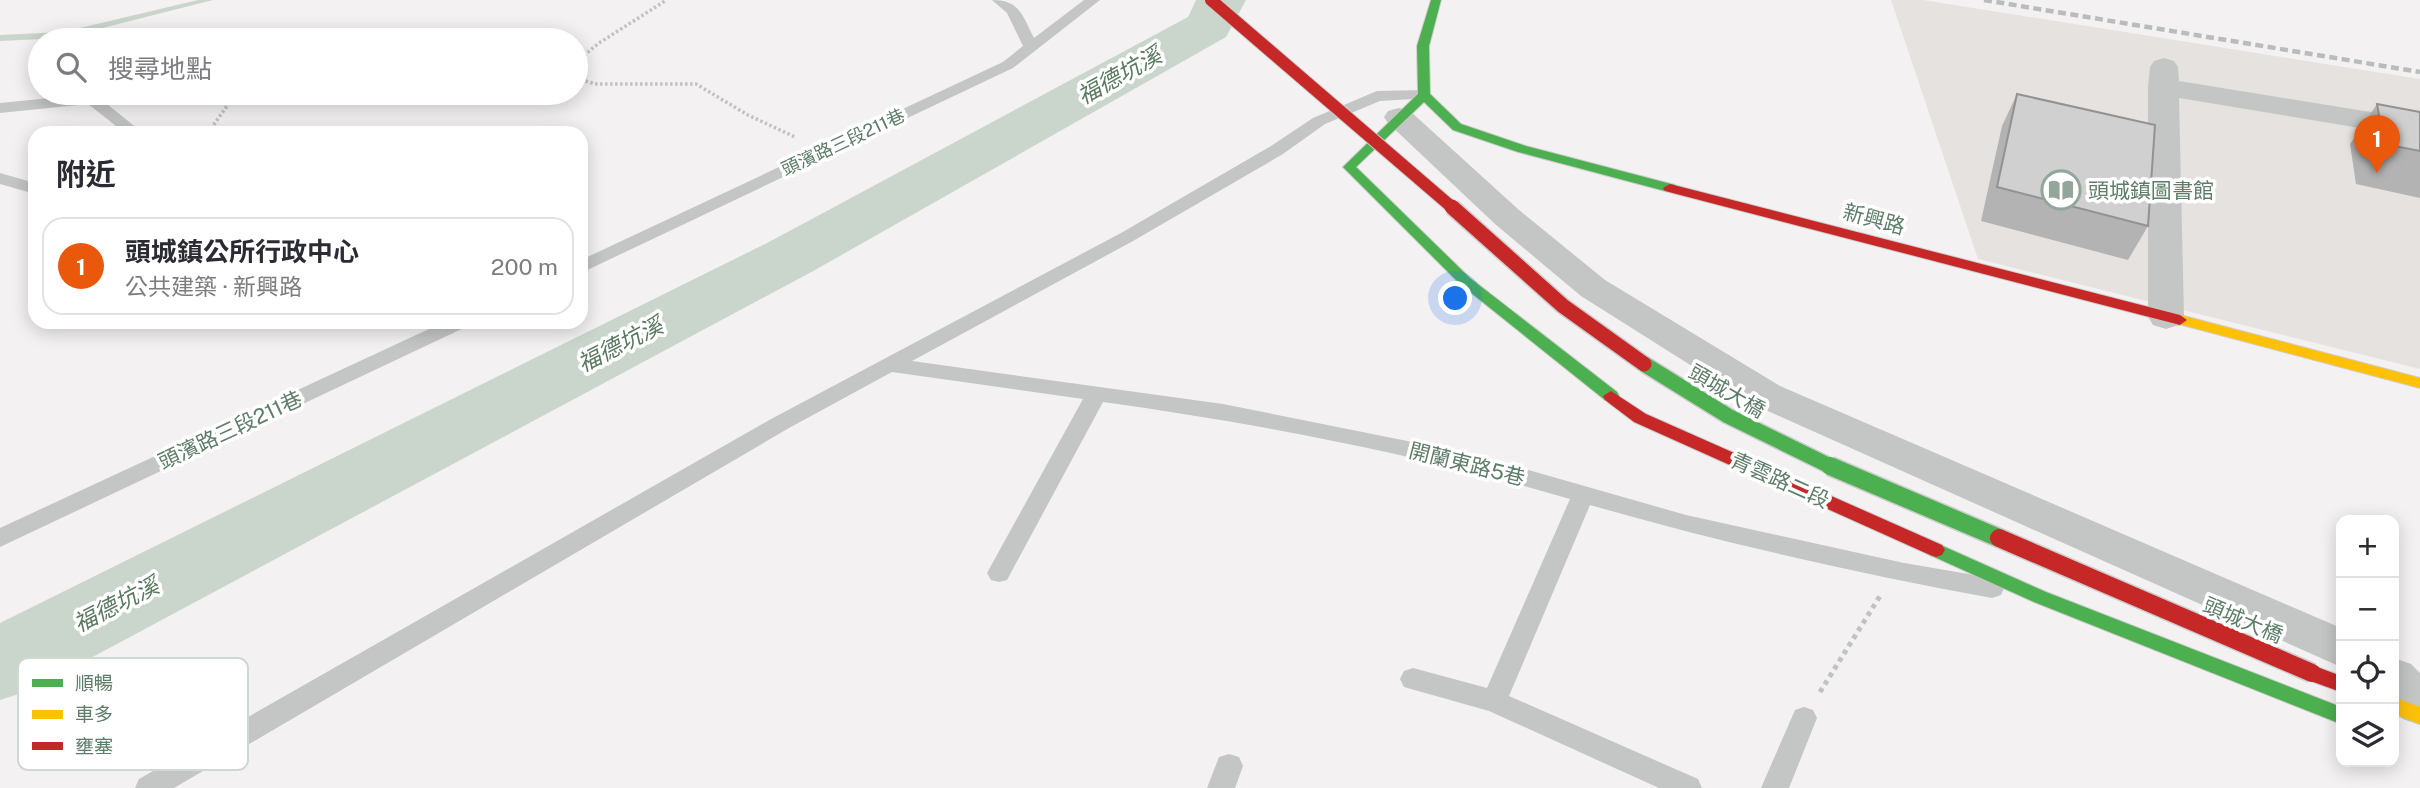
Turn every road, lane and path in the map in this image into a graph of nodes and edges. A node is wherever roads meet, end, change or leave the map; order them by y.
1 (999, 0) edge
2 (1093, 0) edge
3 (1211, 0) edge
4 (1436, 0) edge
5 (665, 1) edge
6 (1032, 48) junction
7 (588, 52) edge
8 (588, 82) edge
9 (30, 105) edge
10 (99, 105) edge
11 (228, 105) edge
12 (1412, 106) junction
13 (0, 108) edge
14 (126, 126) edge
15 (213, 126) edge
16 (2420, 129) edge
17 (818, 153) junction
18 (0, 178) edge
19 (28, 187) edge
20 (588, 264) edge
21 (2166, 317) junction
22 (446, 329) edge
23 (888, 365) junction
24 (2420, 383) edge
25 (1096, 395) junction
26 (1583, 495) junction
27 (0, 538) edge
28 (999, 573) dead end
29 (1892, 593) dead end
30 (2040, 597) junction
31 (2336, 646) edge
32 (1413, 679) dead end
33 (2336, 682) edge
34 (2399, 683) edge
35 (1494, 701) junction
36 (2420, 705) edge
37 (2399, 707) edge
38 (2336, 714) edge
39 (2420, 716) edge
40 (1804, 718) joint
41 (2420, 724) edge
42 (2399, 726) edge
43 (248, 731) edge
44 (180, 770) edge
45 (149, 788) edge
46 (1688, 788) edge
47 (1775, 788) edge

1 - 6 lane
2 - 6 lane, 頭濱路三段211巷
3 - 33 street, 頭城大橋, bridge
4 - 12 street
5 - 7 path
6 - 17 lane, 頭濱路三段211巷
8 - 17 path
9 - 13 lane
10 - 14 lane
11 - 15 path
12 - 21 street, 新興路
12 - 23 lane
12 - 30 street, 青雲路二段
12 - 31 street
16 - 21 street
17 - 20 lane, 頭濱路三段211巷
18 - 19 lane
21 - 24 street, 新興路
22 - 27 lane, 頭濱路三段211巷
23 - 25 lane, 開蘭東路5巷
23 - 43 lane
25 - 26 lane, 開蘭東路5巷
25 - 28 lane
26 - 30 lane, 開蘭東路5巷
26 - 35 lane
29 - 40 path
30 - 38 street, 青雲路二段
32 - 35 lane
34 - 36 street
35 - 46 lane
37 - 39 street
40 - 47 lane
41 - 42 street
44 - 45 lane

